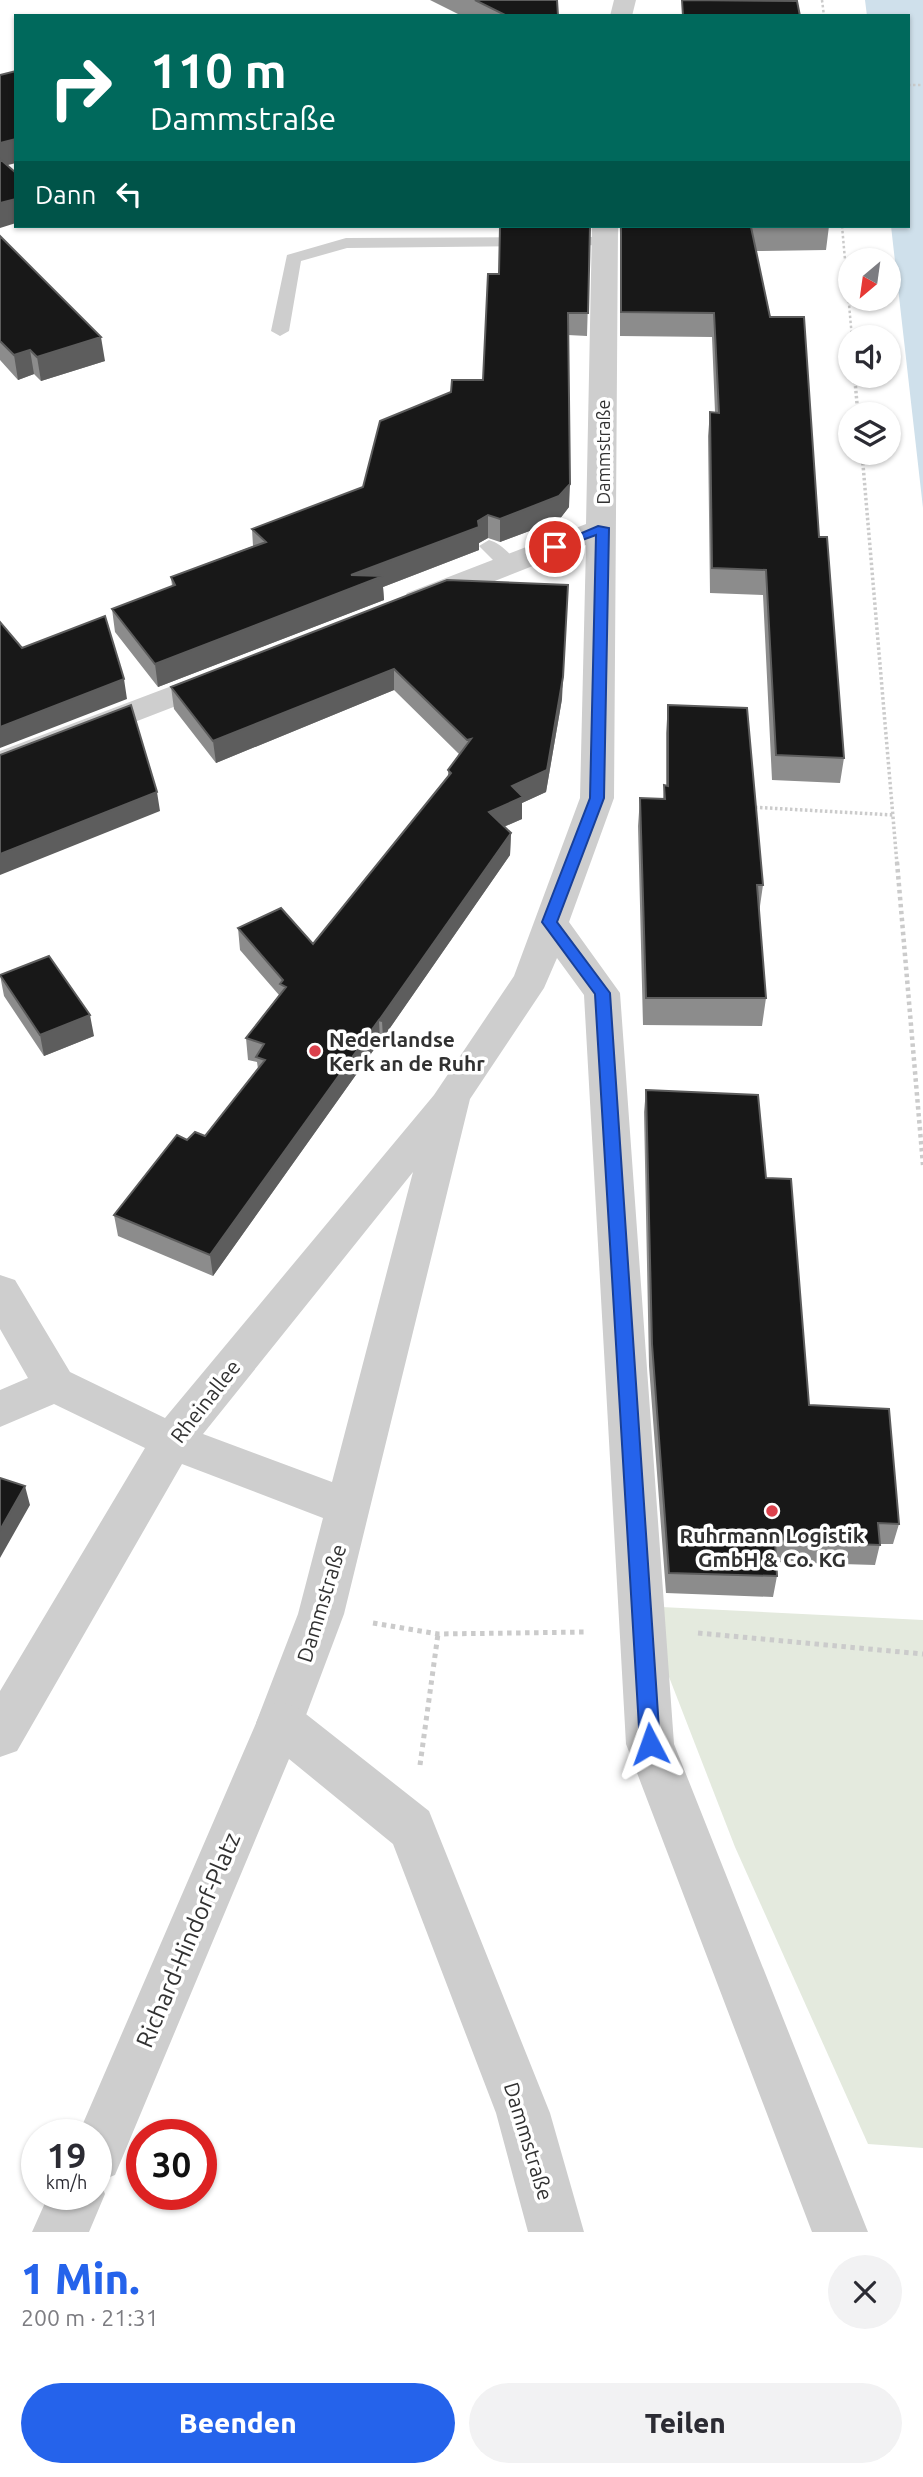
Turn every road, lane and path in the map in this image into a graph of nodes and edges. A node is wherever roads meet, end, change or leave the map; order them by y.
1 (842, 228) edge
2 (605, 234) edge
3 (851, 325) edge
4 (281, 331) dead end
5 (863, 465) edge
6 (602, 528) junction
7 (391, 611) edge
8 (248, 667) edge
9 (0, 763) edge
10 (748, 807) edge
11 (893, 814) junction
12 (550, 922) junction
13 (452, 1096) junction
14 (923, 1165) edge
15 (0, 1292) edge
16 (55, 1385) junction
17 (0, 1409) edge
18 (173, 1441) junction
19 (349, 1508) junction
20 (321, 1614) junction
21 (643, 1631) junction
22 (438, 1634) junction
23 (923, 1654) edge
24 (280, 1723) junction
25 (0, 1735) edge
26 (412, 1828) junction
27 (112, 2119) edge
28 (70, 2210) edge
29 (60, 2232) edge
30 (556, 2232) edge
31 (840, 2232) edge

1 - 3 path
2 - 4 lane
2 - 6 street, Dammstraße
5 - 11 path
6 - 7 street
6 - 12 street, Dammstraße
8 - 9 street
10 - 11 path
11 - 14 path
12 - 13 street, Dammstraße
12 - 21 street
13 - 18 street, Rheinallee
13 - 19 street, Dammstraße
15 - 16 street
16 - 17 street
16 - 18 street
18 - 19 street
18 - 25 street, Rheinallee
19 - 20 street, Dammstraße
20 - 22 path
20 - 24 street, Dammstraße
21 - 22 path
21 - 23 path
21 - 31 street
22 - 26 path
24 - 26 street
24 - 27 street, Richard-Hindorf-Platz
26 - 30 street, Dammstraße
28 - 29 street

